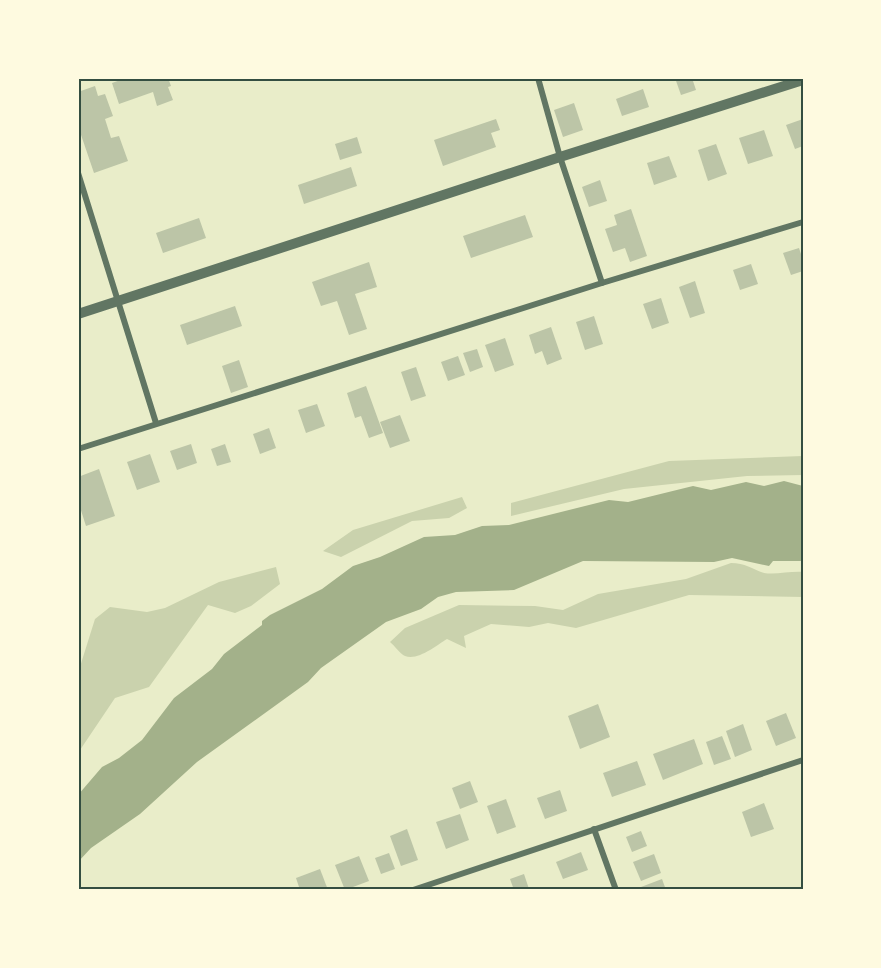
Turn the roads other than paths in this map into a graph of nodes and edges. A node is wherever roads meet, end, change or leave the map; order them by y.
1 (538, 78) edge
2 (803, 80) edge
3 (560, 157) junction
4 (78, 173) edge
5 (803, 222) edge
6 (602, 283) junction
7 (119, 301) junction
8 (78, 314) edge
9 (156, 423) junction
10 (78, 448) edge
11 (803, 760) edge
12 (594, 829) junction
13 (413, 890) edge
14 (616, 890) edge

1 - 3 street
2 - 3 street
3 - 6 street
3 - 7 street
4 - 7 street
5 - 6 street
6 - 9 street
7 - 8 street
7 - 9 street
9 - 10 street
11 - 12 street
12 - 13 street
12 - 14 street

